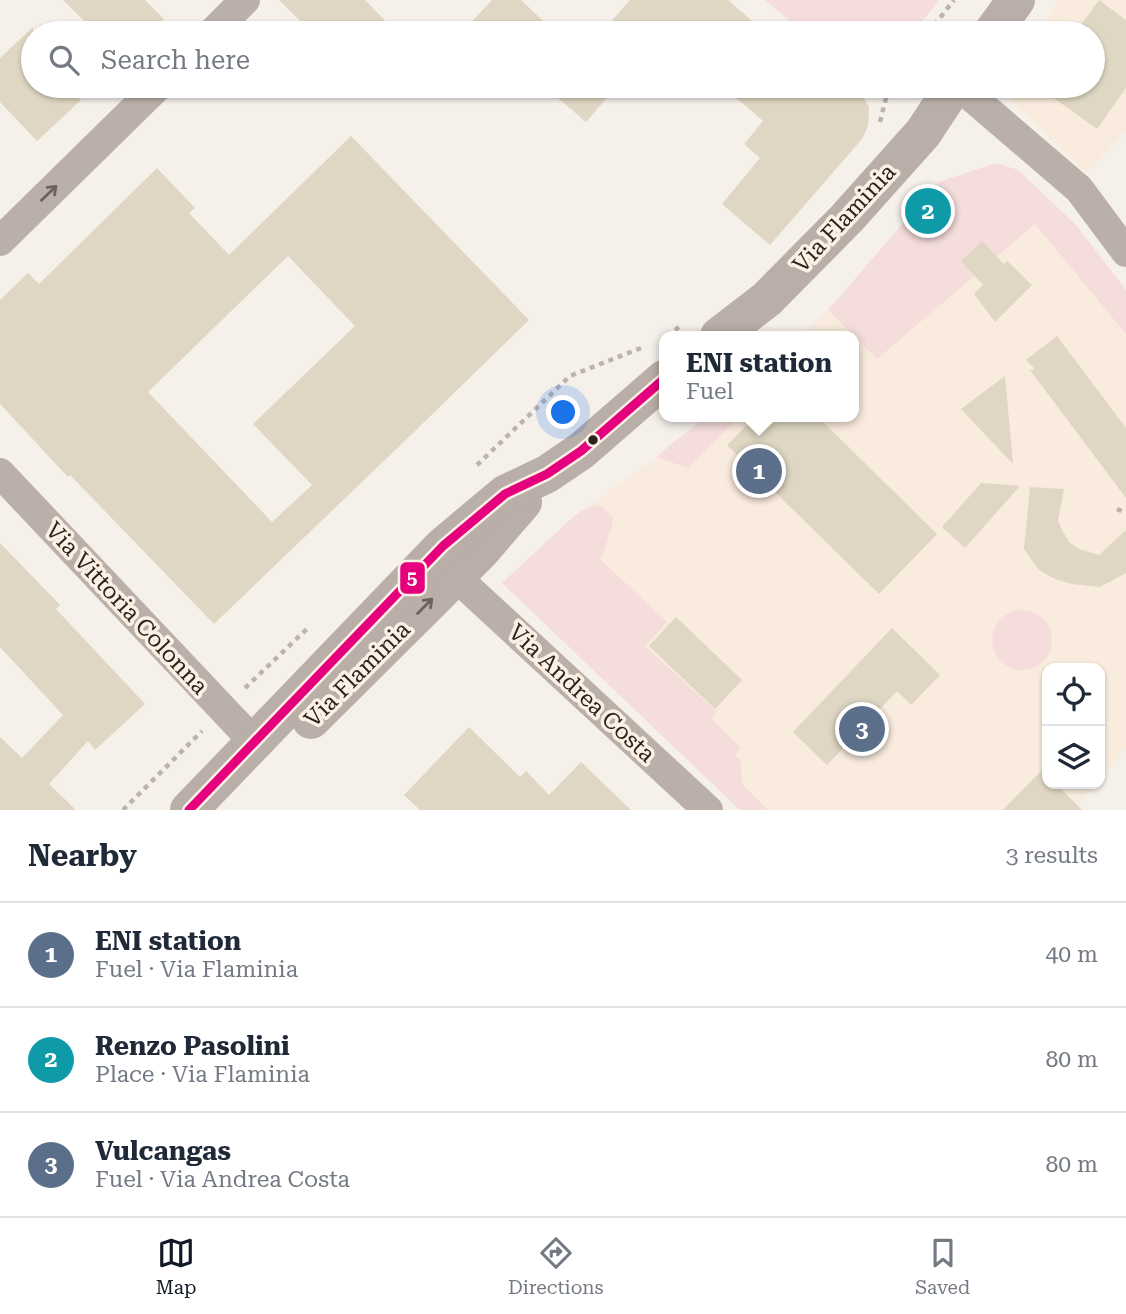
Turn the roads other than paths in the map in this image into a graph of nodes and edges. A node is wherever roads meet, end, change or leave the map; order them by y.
1 (1016, 0) edge
2 (1001, 21) edge
3 (146, 98) edge
4 (948, 98) edge
5 (970, 98) edge
6 (0, 241) edge
7 (1126, 252) edge
8 (725, 331) edge
9 (659, 383) edge
10 (0, 473) edge
11 (547, 474) junction
12 (455, 576) junction
13 (254, 742) junction
14 (189, 810) edge
15 (221, 810) edge
16 (708, 810) edge

1 - 2 street
6 -> 3 street
4 - 8 street, Via Flaminia
5 - 7 street
9 - 11 street, Via Flaminia
10 - 13 street, Via Vittoria Colonna
11 - 12 street, Via Flaminia
11 - 13 street, Via Flaminia
15 -> 12 street, Via Flaminia
12 - 16 street, Via Andrea Costa
13 - 14 street, Via Flaminia

